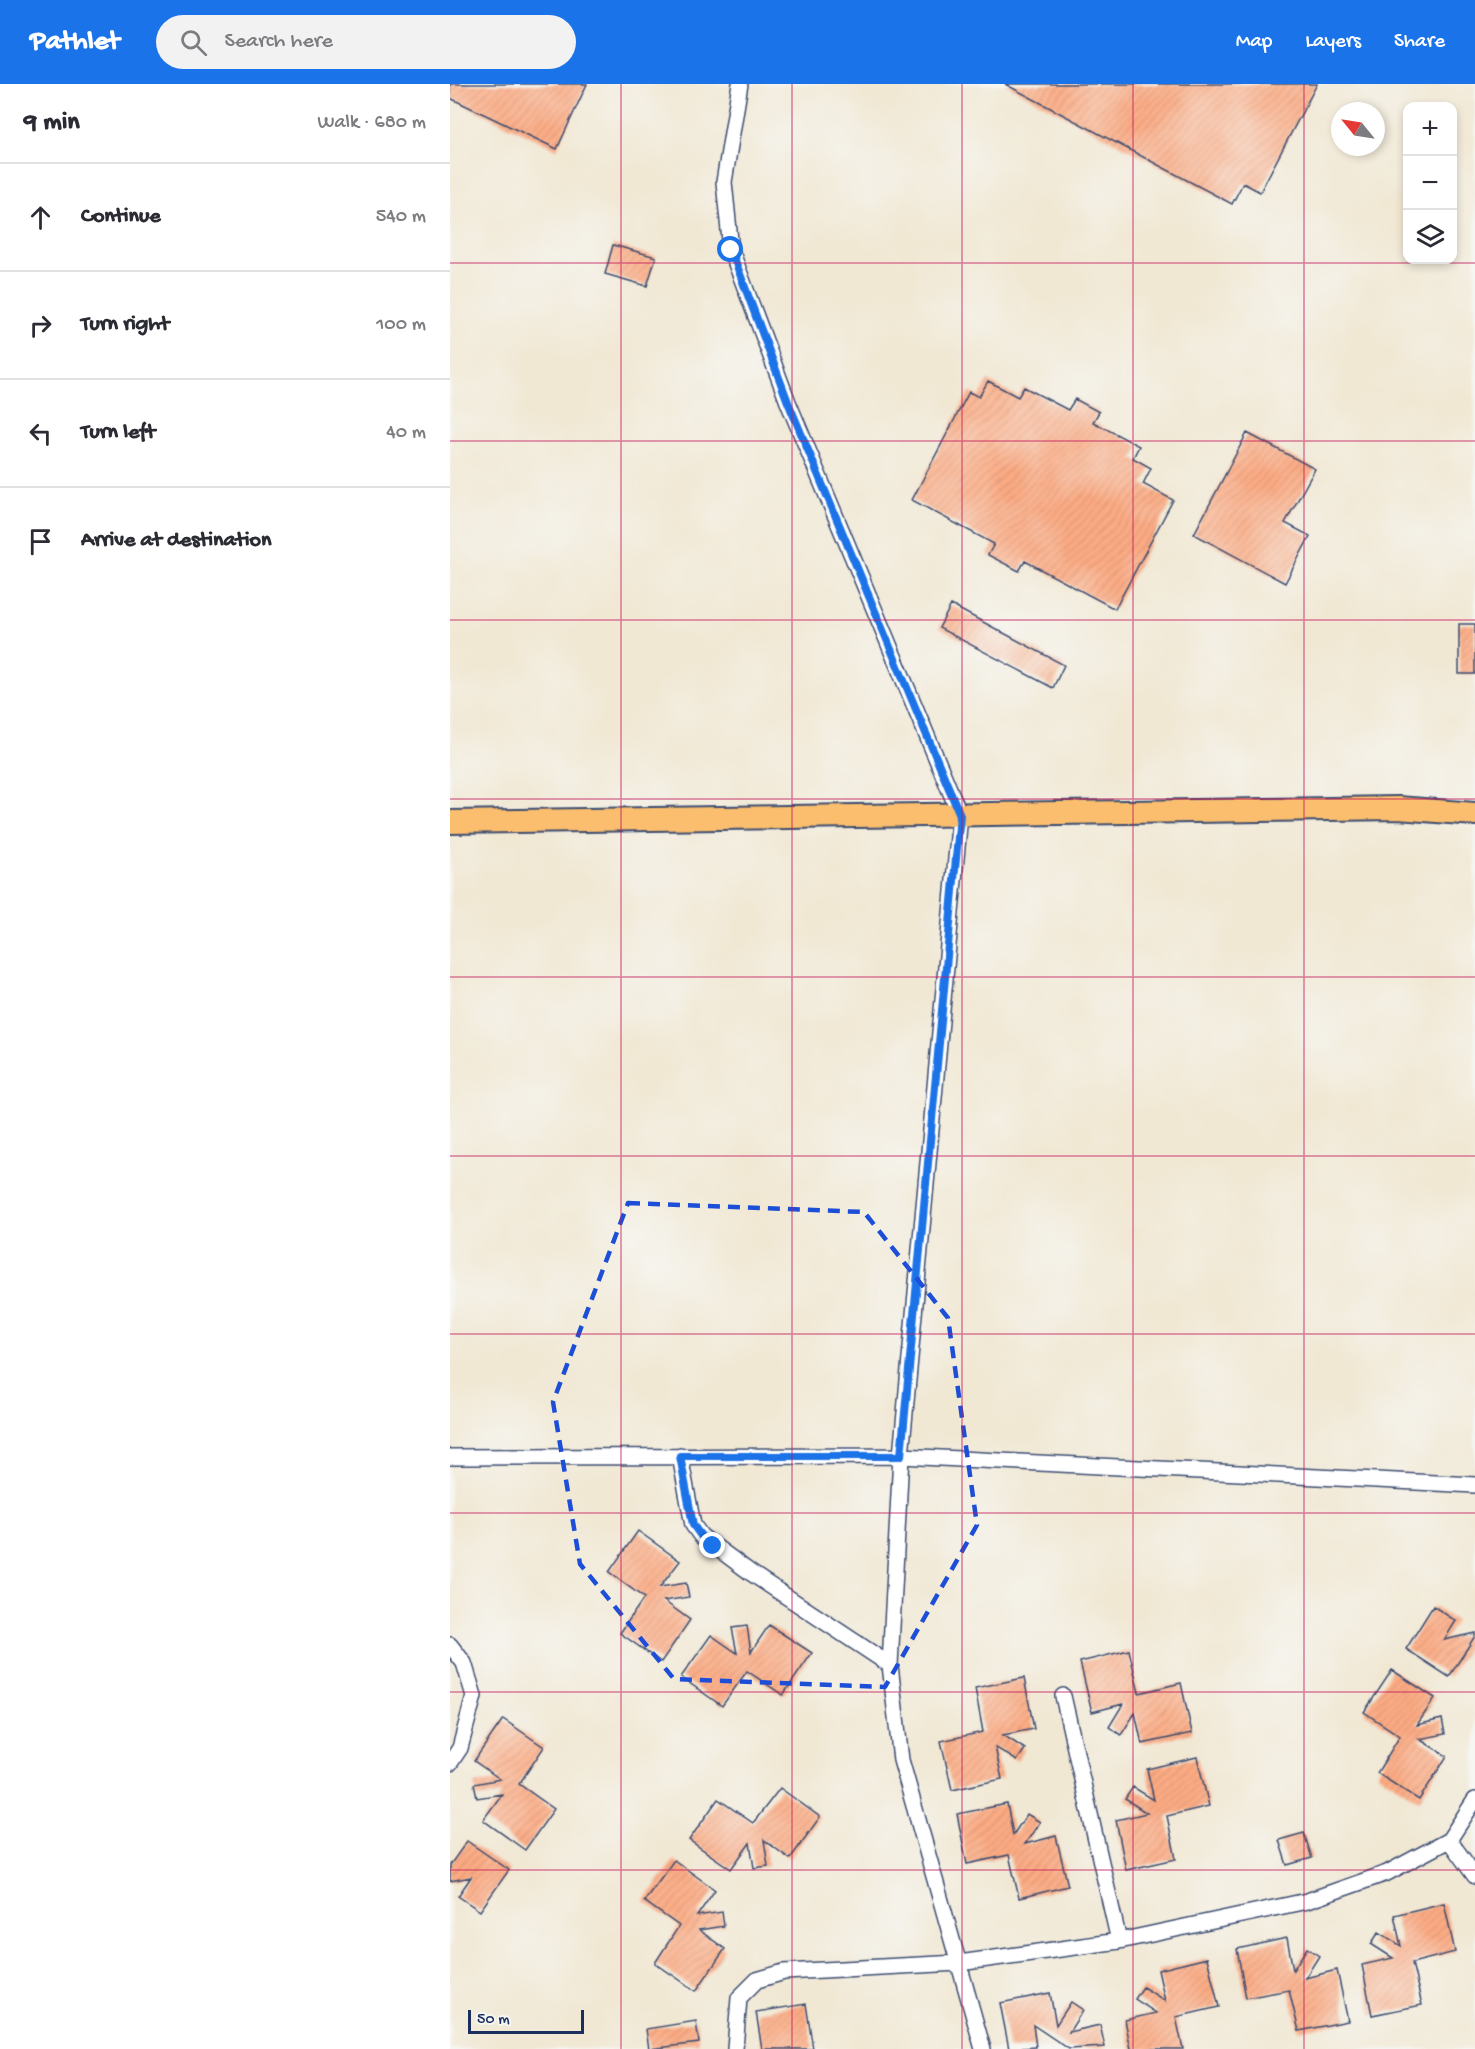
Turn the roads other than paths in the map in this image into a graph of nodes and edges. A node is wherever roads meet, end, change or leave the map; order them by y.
1 (740, 84) edge
2 (1475, 814) edge
3 (960, 815) junction
4 (450, 822) edge
5 (450, 1456) edge
6 (680, 1456) junction
7 (901, 1456) junction
8 (1475, 1485) edge
9 (450, 1645) edge
10 (890, 1665) junction
11 (1063, 1696) dead end
12 (450, 1763) edge
13 (1475, 1800) edge
14 (1449, 1840) junction
15 (1475, 1876) edge
16 (1119, 1941) junction
17 (959, 1963) junction
18 (735, 2049) edge
19 (983, 2049) edge

1 - 3 street
2 - 3 highway
3 - 4 highway
3 - 7 street
5 - 6 street
6 - 7 street
6 - 10 street
7 - 8 street
7 - 10 street
9 - 12 street
10 - 17 street
11 - 16 street
13 - 14 street
14 - 15 street
14 - 16 street
16 - 17 street
17 - 18 street
17 - 19 street

